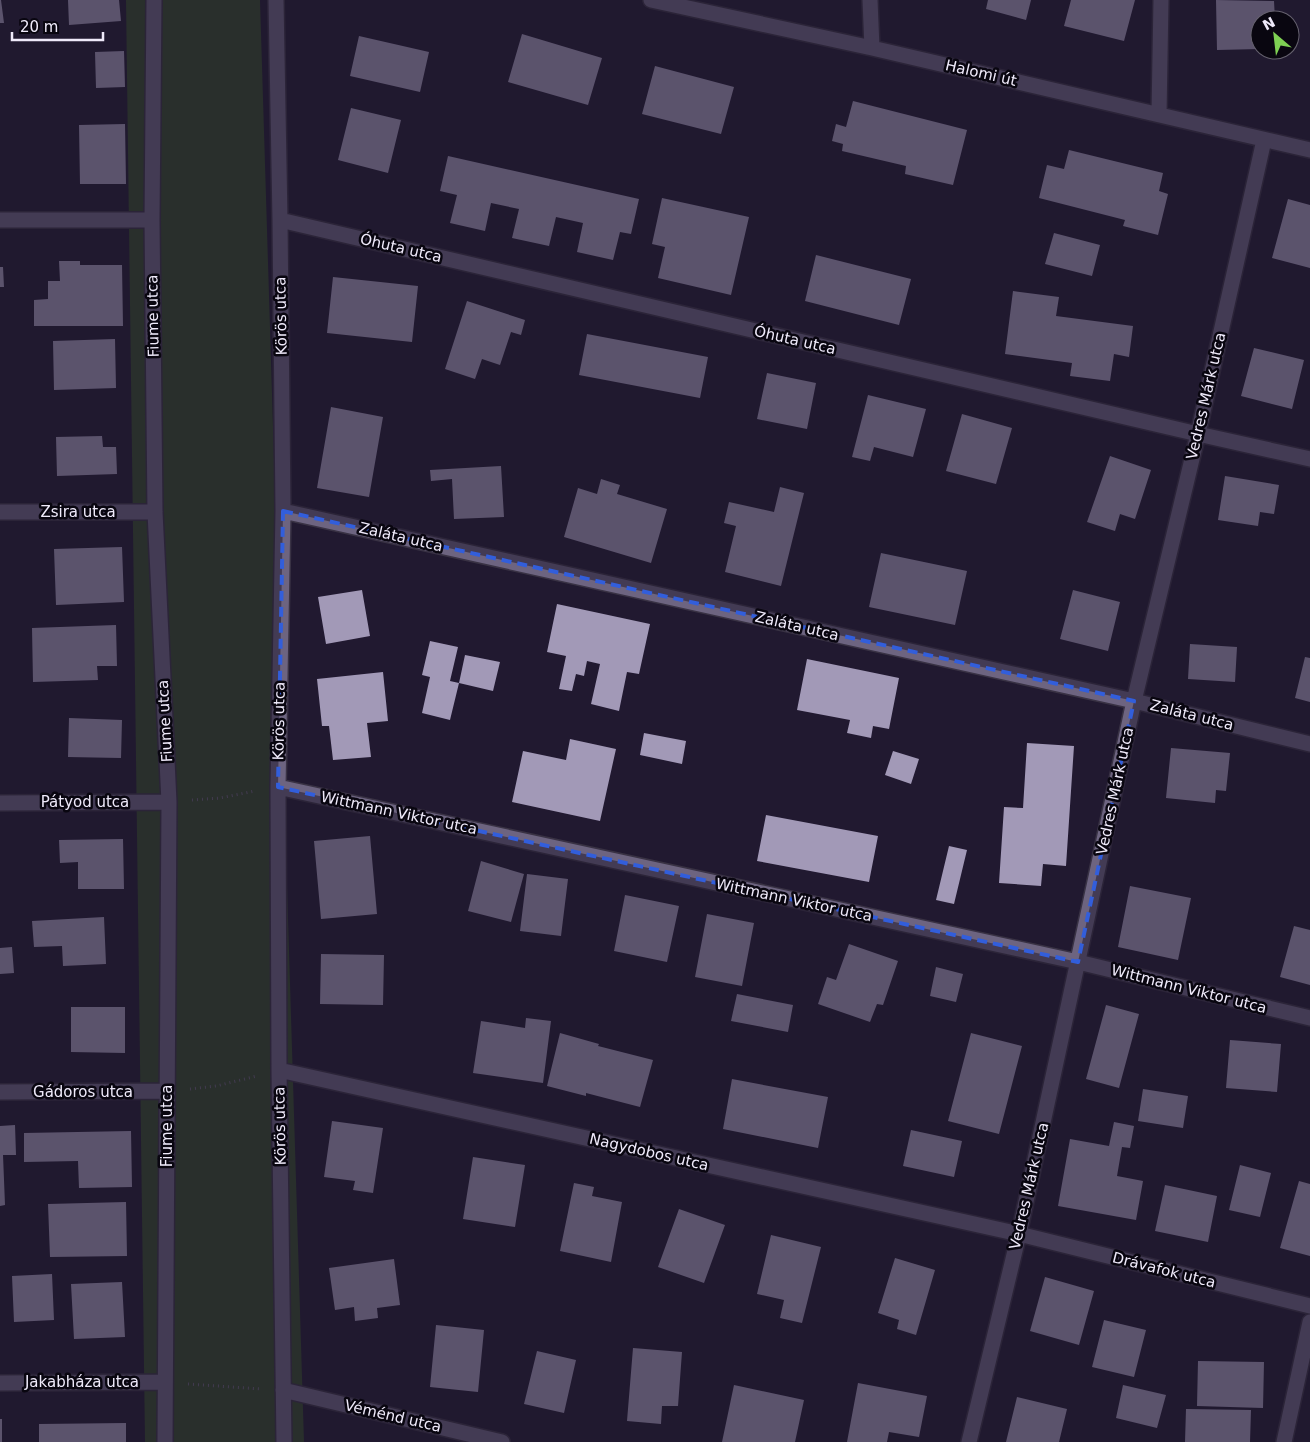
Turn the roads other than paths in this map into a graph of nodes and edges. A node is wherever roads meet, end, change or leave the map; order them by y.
1 (154, 0) edge
2 (276, 0) edge
3 (651, 0) edge
4 (870, 0) edge
5 (1162, 0) edge
6 (872, 48) junction
7 (1159, 114) junction
8 (1264, 140) junction
9 (1310, 150) edge
10 (0, 220) edge
11 (152, 220) junction
12 (280, 220) junction
13 (1198, 434) junction
14 (1310, 459) edge
15 (283, 510) junction
16 (0, 512) edge
17 (155, 512) junction
18 (1134, 701) junction
19 (1310, 744) edge
20 (278, 787) junction
21 (169, 802) junction
22 (0, 803) edge
23 (1078, 962) junction
24 (1310, 1018) edge
25 (279, 1070) junction
26 (0, 1092) edge
27 (167, 1092) junction
28 (1019, 1234) junction
29 (1310, 1306) edge
30 (1310, 1322) edge
31 (165, 1382) junction
32 (0, 1383) edge
33 (283, 1390) junction
34 (165, 1442) edge
35 (284, 1442) edge
36 (502, 1442) edge
37 (969, 1442) edge
38 (1284, 1442) edge

1 - 11 street, Fiume utca
2 - 12 street, Körös utca
3 - 6 street, Halomi út
4 - 6 street
5 - 7 street
6 - 7 street, Halomi út
7 - 8 street, Halomi út
8 - 9 street, Halomi út
8 - 13 street, Vedres Márk utca
10 - 11 street
11 - 17 street, Fiume utca
12 - 13 street, Óhuta utca
12 - 15 street, Körös utca
13 - 14 street, Óhuta utca
13 - 18 street, Vedres Márk utca
15 - 18 street, Zaláta utca
15 - 20 street, Körös utca
16 - 17 street, Zsira utca
17 - 21 street, Fiume utca
18 - 19 street, Zaláta utca
18 - 23 street, Vedres Márk utca
20 - 23 street, Wittmann Viktor utca
20 - 25 street, Körös utca
21 - 22 street, Pátyod utca
21 - 27 street, Fiume utca
23 - 24 street, Wittmann Viktor utca
23 - 28 street, Vedres Márk utca
25 - 28 street, Nagydobos utca
25 - 33 street, Körös utca
26 - 27 street, Gádoros utca
27 - 31 street, Fiume utca
28 - 29 street, Drávafok utca
28 - 37 street, Vedres Márk utca
30 - 38 street
31 - 32 street, Jakabháza utca
31 - 34 street, Fiume utca
33 - 35 street, Körös utca
33 - 36 street, Véménd utca

